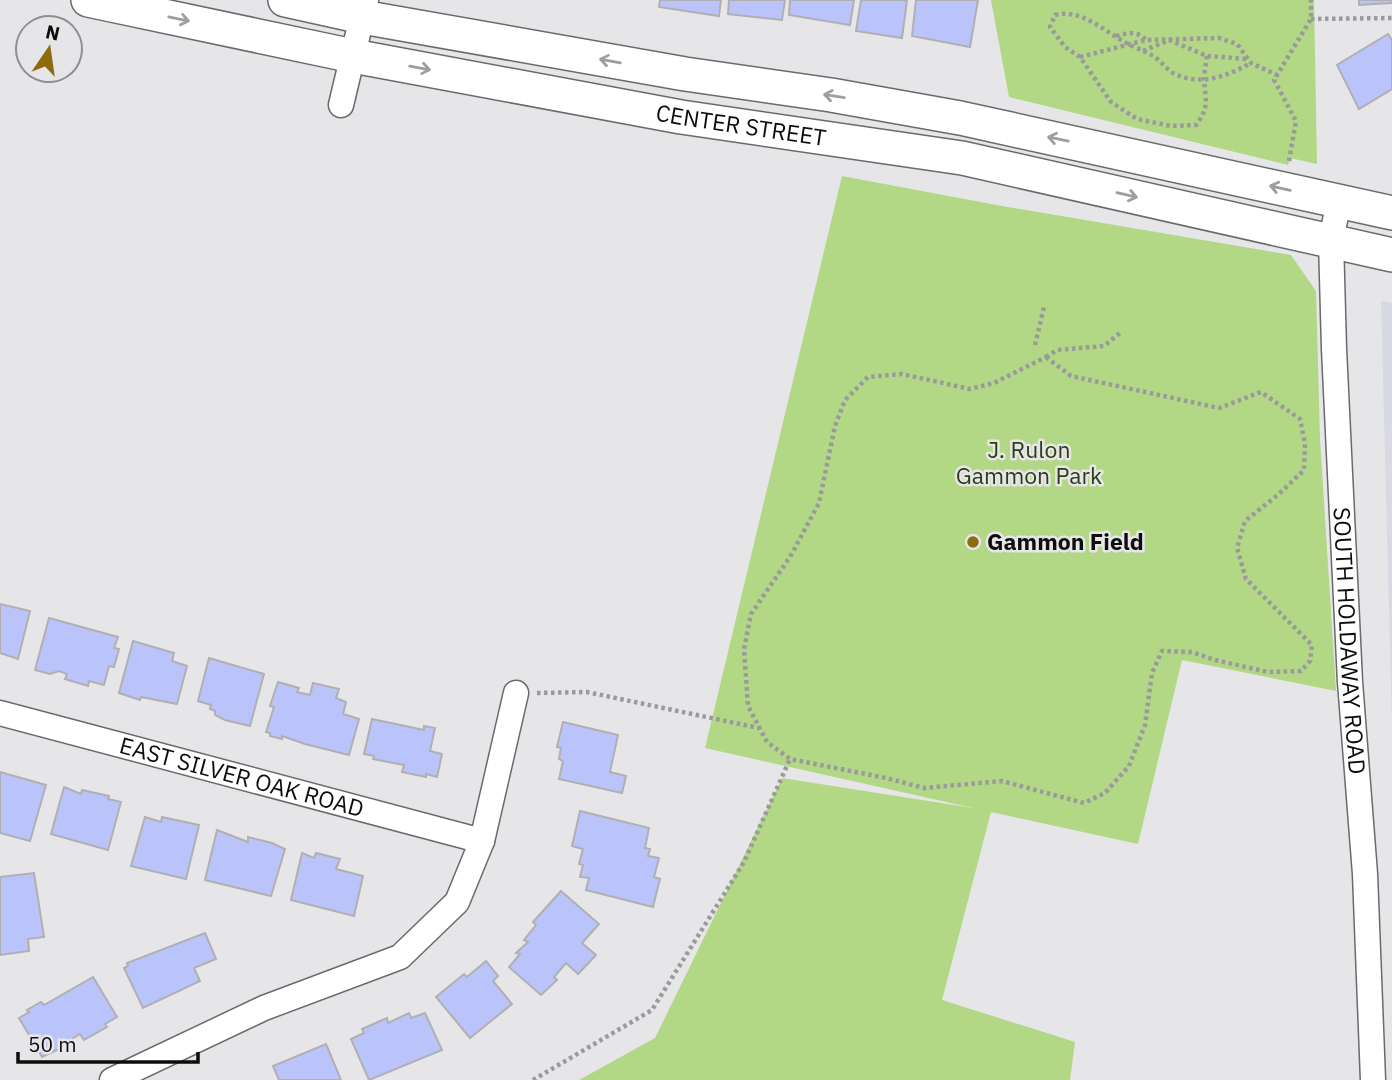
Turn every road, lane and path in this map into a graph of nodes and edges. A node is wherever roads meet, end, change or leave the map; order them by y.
1 (88, 0) edge
2 (285, 0) edge
3 (1311, 0) edge
4 (364, 8) edge
5 (1392, 18) edge
6 (1311, 19) junction
7 (1115, 37) junction
8 (1146, 40) junction
9 (1169, 40) junction
10 (1128, 44) junction
11 (1143, 51) junction
12 (353, 56) junction
13 (1206, 56) junction
14 (1080, 57) junction
15 (1249, 61) junction
16 (1277, 75) junction
17 (1204, 79) junction
18 (341, 105) dead end
19 (1289, 165) dead end
20 (1339, 201) junction
21 (1392, 214) edge
22 (1331, 240) junction
23 (1392, 254) edge
24 (1044, 307) dead end
25 (1121, 332) dead end
26 (1035, 345) dead end
27 (1046, 357) junction
28 (516, 693) joint
29 (0, 713) edge
30 (760, 729) junction
31 (790, 759) junction
32 (482, 841) junction
33 (112, 1080) edge
34 (533, 1080) edge
35 (1373, 1080) edge

1 -> 12 main road, CENTER STREET
2 - 4 main road, CENTER STREET
3 - 6 path
4 - 12 street
20 -> 4 main road, CENTER STREET
5 - 6 path
6 - 16 path
7 - 8 path
7 - 10 path
7 - 14 path
8 - 9 path
8 - 10 path
9 - 11 path
9 - 13 path
9 - 15 path
10 - 11 path
10 - 14 path
11 - 17 path
12 - 18 street
12 -> 22 main road, CENTER STREET
13 - 15 path
13 - 17 path
14 - 17 path
15 - 16 path
15 - 17 path
16 - 19 path
20 - 21 main road, CENTER STREET
20 - 22 street, SOUTH HOLDAWAY ROAD
22 - 23 main road, CENTER STREET
22 - 35 street, SOUTH HOLDAWAY ROAD
24 - 26 path
25 - 27 path
27 - 30 path
27 - 31 path
28 - 30 path
28 - 32 street
29 - 32 street, EAST SILVER OAK ROAD
30 - 31 path
31 - 34 path
32 - 33 street

